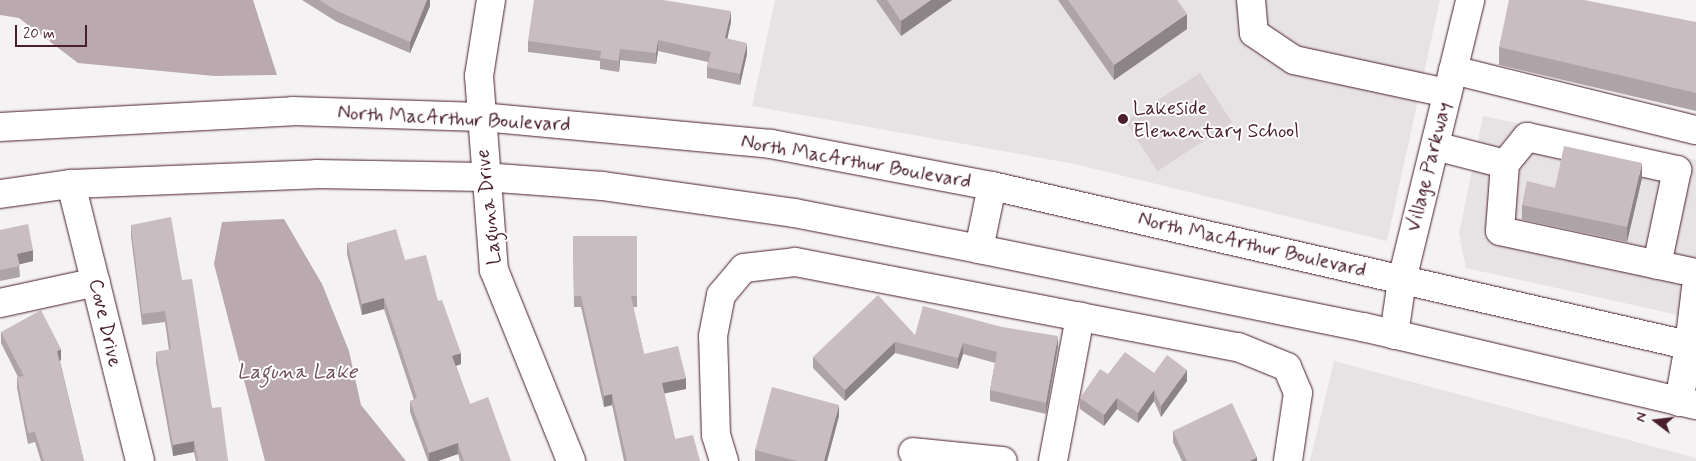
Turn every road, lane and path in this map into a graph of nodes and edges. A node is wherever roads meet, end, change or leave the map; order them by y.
1 (491, 0) edge
2 (1251, 0) edge
3 (1470, 0) edge
4 (1450, 82) junction
5 (481, 117) junction
6 (0, 127) edge
7 (1696, 130) edge
8 (1435, 146) junction
9 (1505, 164) junction
10 (1687, 172) edge
11 (484, 177) junction
12 (71, 184) junction
13 (992, 186) junction
14 (0, 194) edge
15 (980, 249) junction
16 (1657, 265) junction
17 (1696, 273) edge
18 (1402, 280) junction
19 (96, 282) junction
20 (1696, 288) edge
21 (0, 303) edge
22 (1080, 317) junction
23 (1394, 335) junction
24 (1692, 346) edge
25 (1688, 404) edge
26 (913, 452) dead end
27 (986, 459) edge
28 (140, 461) edge
29 (570, 461) edge
30 (724, 461) edge
31 (1053, 461) edge
32 (1288, 461) edge

1 - 5 main road, Laguna Drive
2 - 4 main road
3 - 4 main road, Village Parkway
4 - 7 main road
4 - 8 main road, Village Parkway
5 - 6 main road, North MacArthur Boulevard
5 - 11 main road, Laguna Drive
5 - 13 main road, North MacArthur Boulevard
8 - 9 main road
8 - 18 main road, Village Parkway
9 - 10 main road
9 - 16 main road
10 - 16 main road
11 - 12 main road
11 - 15 main road
11 - 29 main road, Laguna Drive
12 - 14 main road
12 - 19 main road, Cove Drive
13 - 15 main road
13 - 18 main road, North MacArthur Boulevard
15 - 23 main road
16 - 17 main road
18 - 23 main road, Village Parkway
18 - 24 main road, North MacArthur Boulevard
19 - 21 main road
19 - 28 main road, Cove Drive
20 - 24 main road
22 - 30 main road
22 - 31 main road
22 - 32 main road
23 - 25 main road
24 - 25 main road
26 - 27 main road

